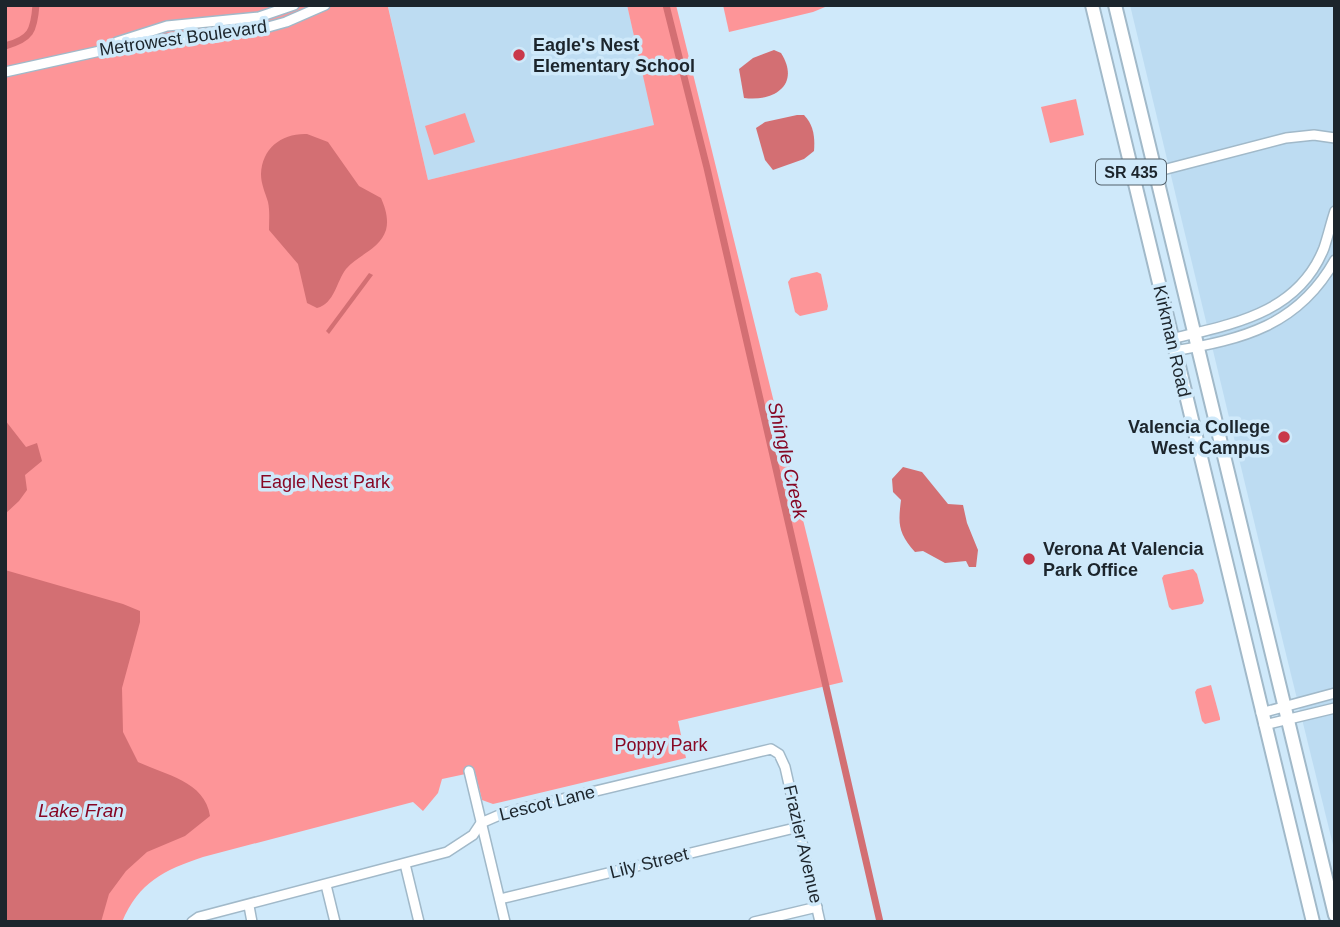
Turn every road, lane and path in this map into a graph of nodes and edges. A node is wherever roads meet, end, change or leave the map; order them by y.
1 (294, 5) edge
2 (325, 5) edge
3 (1091, 5) edge
4 (1115, 5) edge
5 (191, 24) junction
6 (190, 36) junction
7 (79, 54) junction
8 (5, 72) edge
9 (1335, 138) edge
10 (1155, 172) junction
11 (1335, 211) edge
12 (1335, 260) edge
13 (1194, 334) junction
14 (1173, 345) junction
15 (1197, 347) junction
16 (1335, 693) edge
17 (1335, 708) edge
18 (1285, 714) junction
19 (1263, 719) junction
20 (785, 767) joint
21 (469, 771) dead end
22 (481, 823) junction
23 (799, 827) junction
24 (405, 864) junction
25 (326, 885) junction
26 (500, 899) junction
27 (248, 906) junction
28 (817, 907) junction
29 (1335, 915) edge
30 (192, 922) edge
31 (252, 922) edge
32 (335, 922) edge
33 (419, 922) edge
34 (505, 922) edge
35 (754, 922) edge
36 (820, 922) edge
37 (1313, 922) edge

1 - 5 street, Metrowest Boulevard
2 - 6 street, Metrowest Boulevard
3 - 14 main road, Kirkman Road / SR 435
4 - 10 main road, Kirkman Road / SR 435
5 - 6 street
5 - 7 street, Metrowest Boulevard
6 - 7 street, Metrowest Boulevard
7 - 8 street, Metrowest Boulevard
9 - 10 street
10 - 13 main road, Kirkman Road / SR 435
11 - 13 street
12 - 15 street
13 - 14 street
13 - 15 main road, Kirkman Road / SR 435
14 - 15 street
14 - 19 main road, Kirkman Road / SR 435
15 - 18 main road, Kirkman Road / SR 435
16 - 18 street
17 - 18 street
18 - 19 street
18 - 29 main road, Kirkman Road / SR 435
19 - 37 main road, Kirkman Road / SR 435
20 - 22 street, Lescot Lane
20 - 23 street, Frazier Avenue
21 - 22 street
22 - 24 street, Lescot Lane
22 - 26 street
23 - 26 street, Lily Street
23 - 28 street, Frazier Avenue
24 - 25 street, Lescot Lane
24 - 33 street
25 - 27 street, Lescot Lane
25 - 32 street
26 - 34 street
27 - 30 street, Lescot Lane
27 - 31 street
28 - 35 street
28 - 36 street, Frazier Avenue

